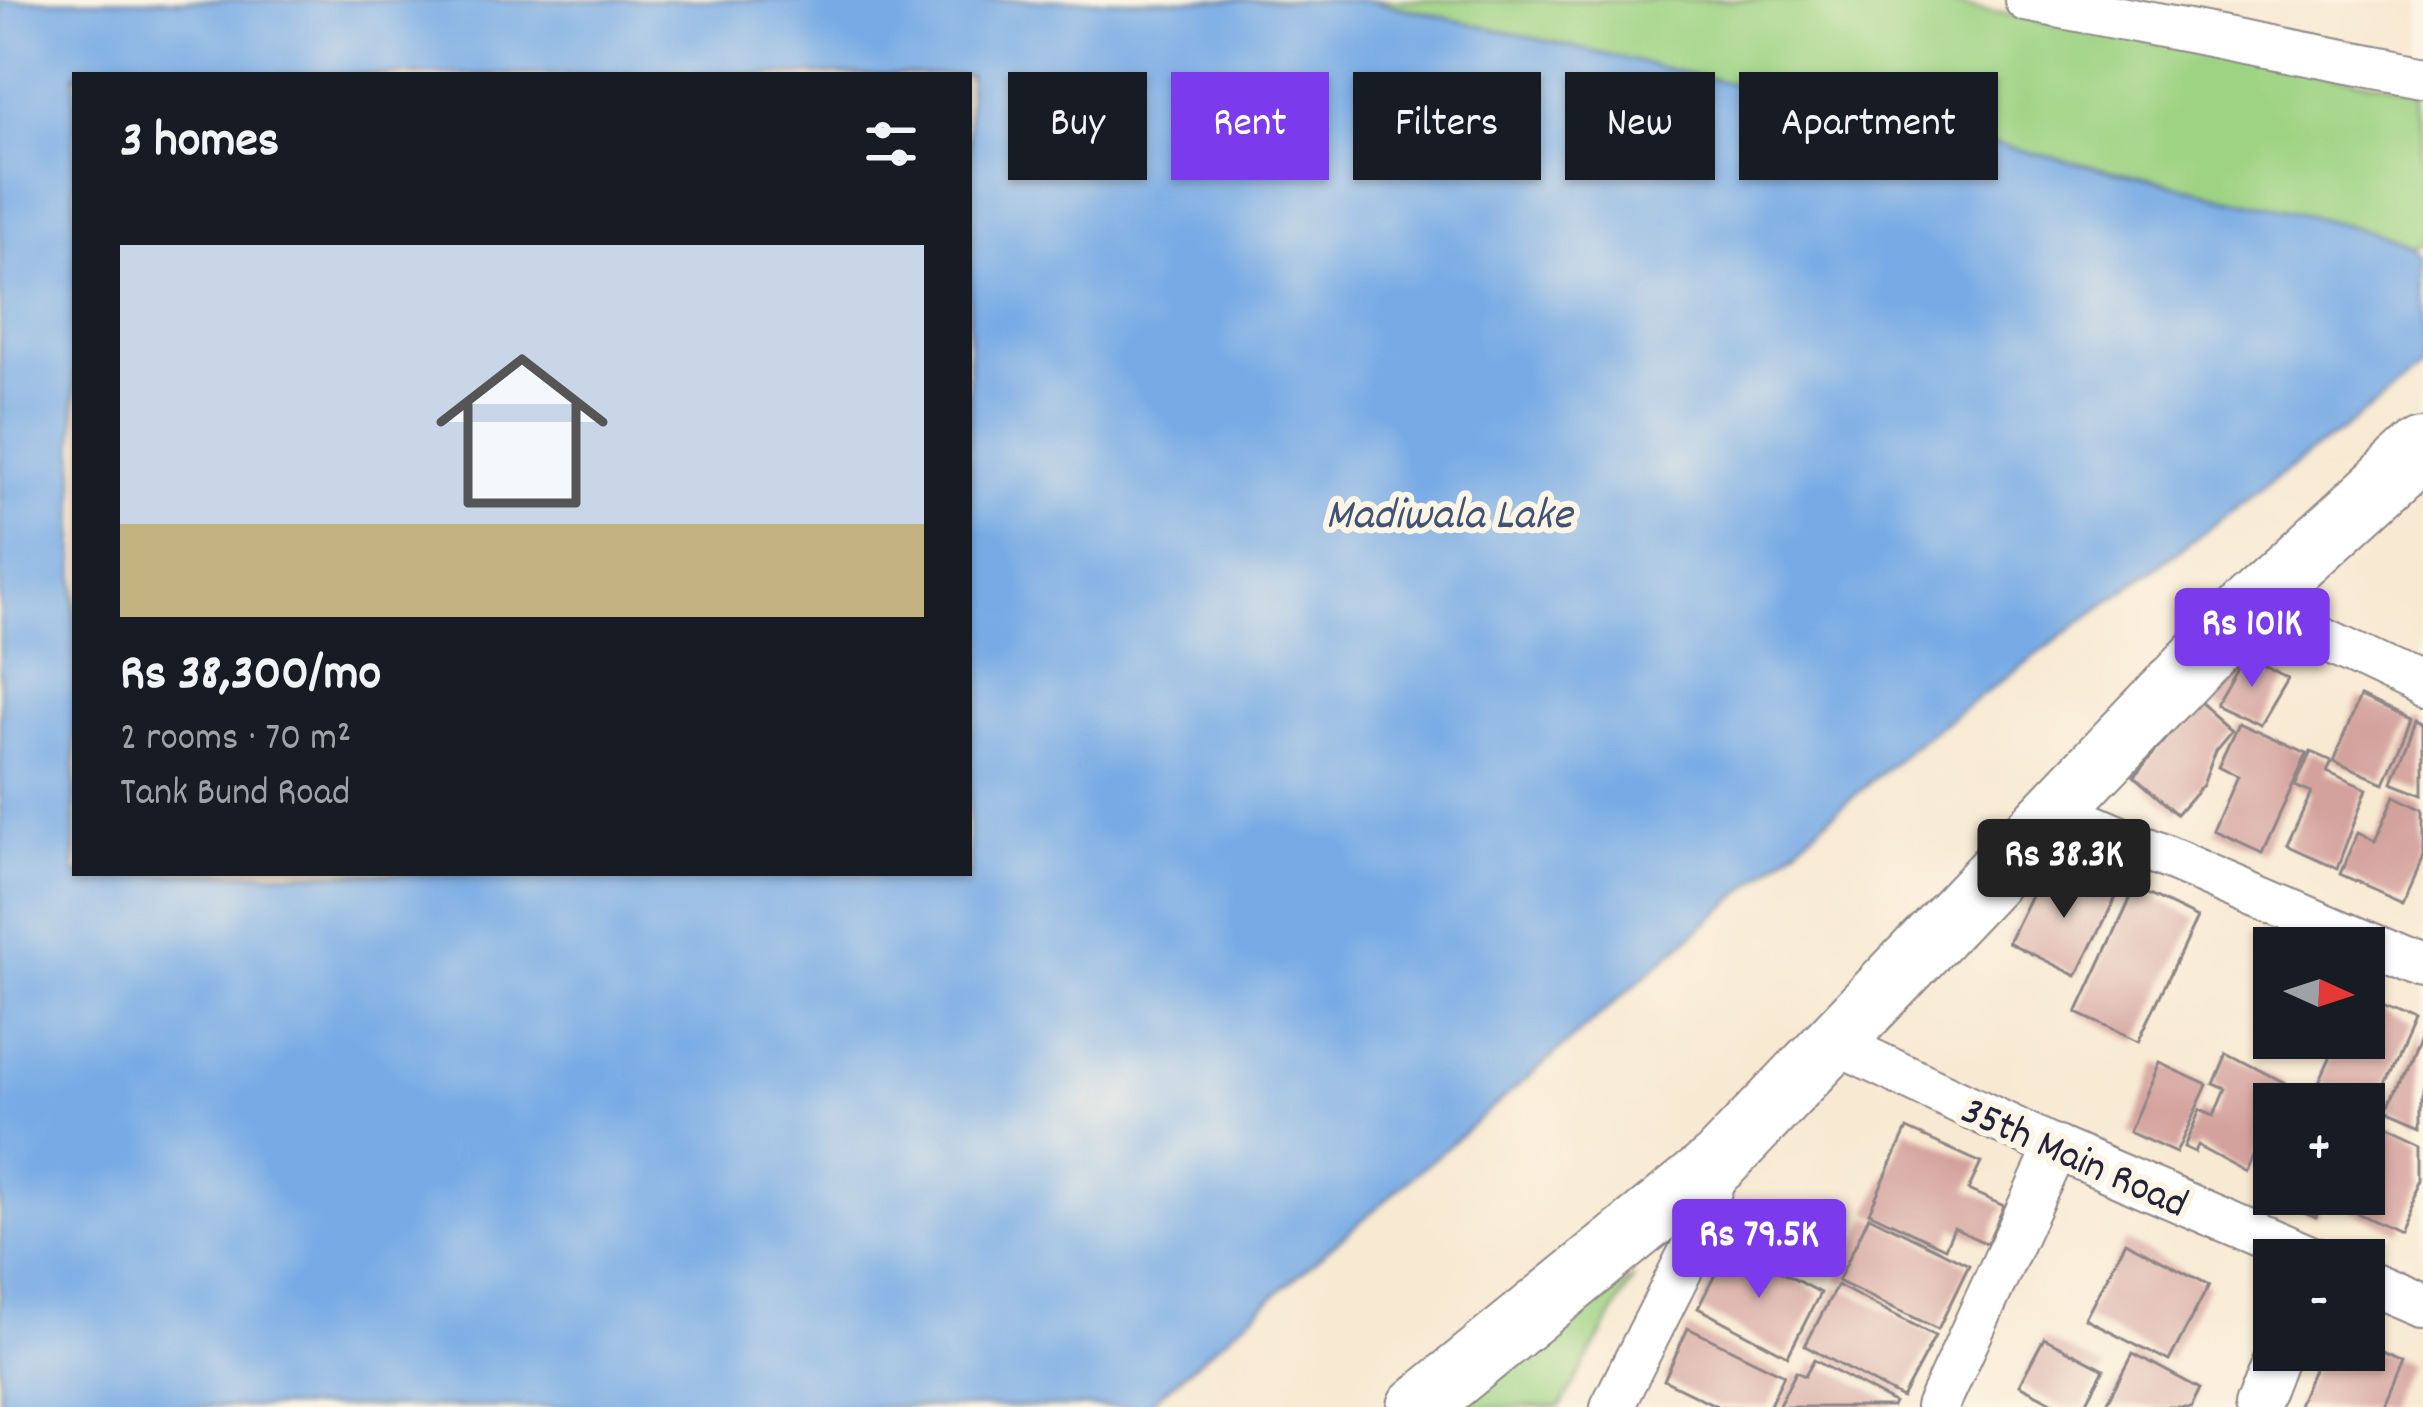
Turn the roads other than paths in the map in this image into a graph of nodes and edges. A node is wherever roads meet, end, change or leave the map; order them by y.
1 (2026, 0) edge
2 (2169, 13) edge
3 (2423, 76) edge
4 (2423, 448) edge
5 (2252, 604) junction
6 (2423, 687) edge
7 (2054, 809) junction
8 (2423, 967) edge
9 (1837, 1045) junction
10 (2056, 1148) junction
11 (1719, 1162) junction
12 (2266, 1239) edge
13 (2385, 1289) edge
14 (2423, 1306) edge
15 (2270, 1371) edge
16 (1418, 1407) edge
17 (1612, 1407) edge
18 (1936, 1407) edge
19 (2256, 1407) edge

1 - 2 street
2 - 3 street
4 - 5 main road
5 - 6 street
5 - 7 main road
7 - 8 street
7 - 9 main road
9 - 10 street, 35th Main Road
9 - 11 main road
10 - 12 street, 35th Main Road
10 - 18 street
11 - 16 main road
11 - 17 street
13 - 14 street
15 - 19 street

